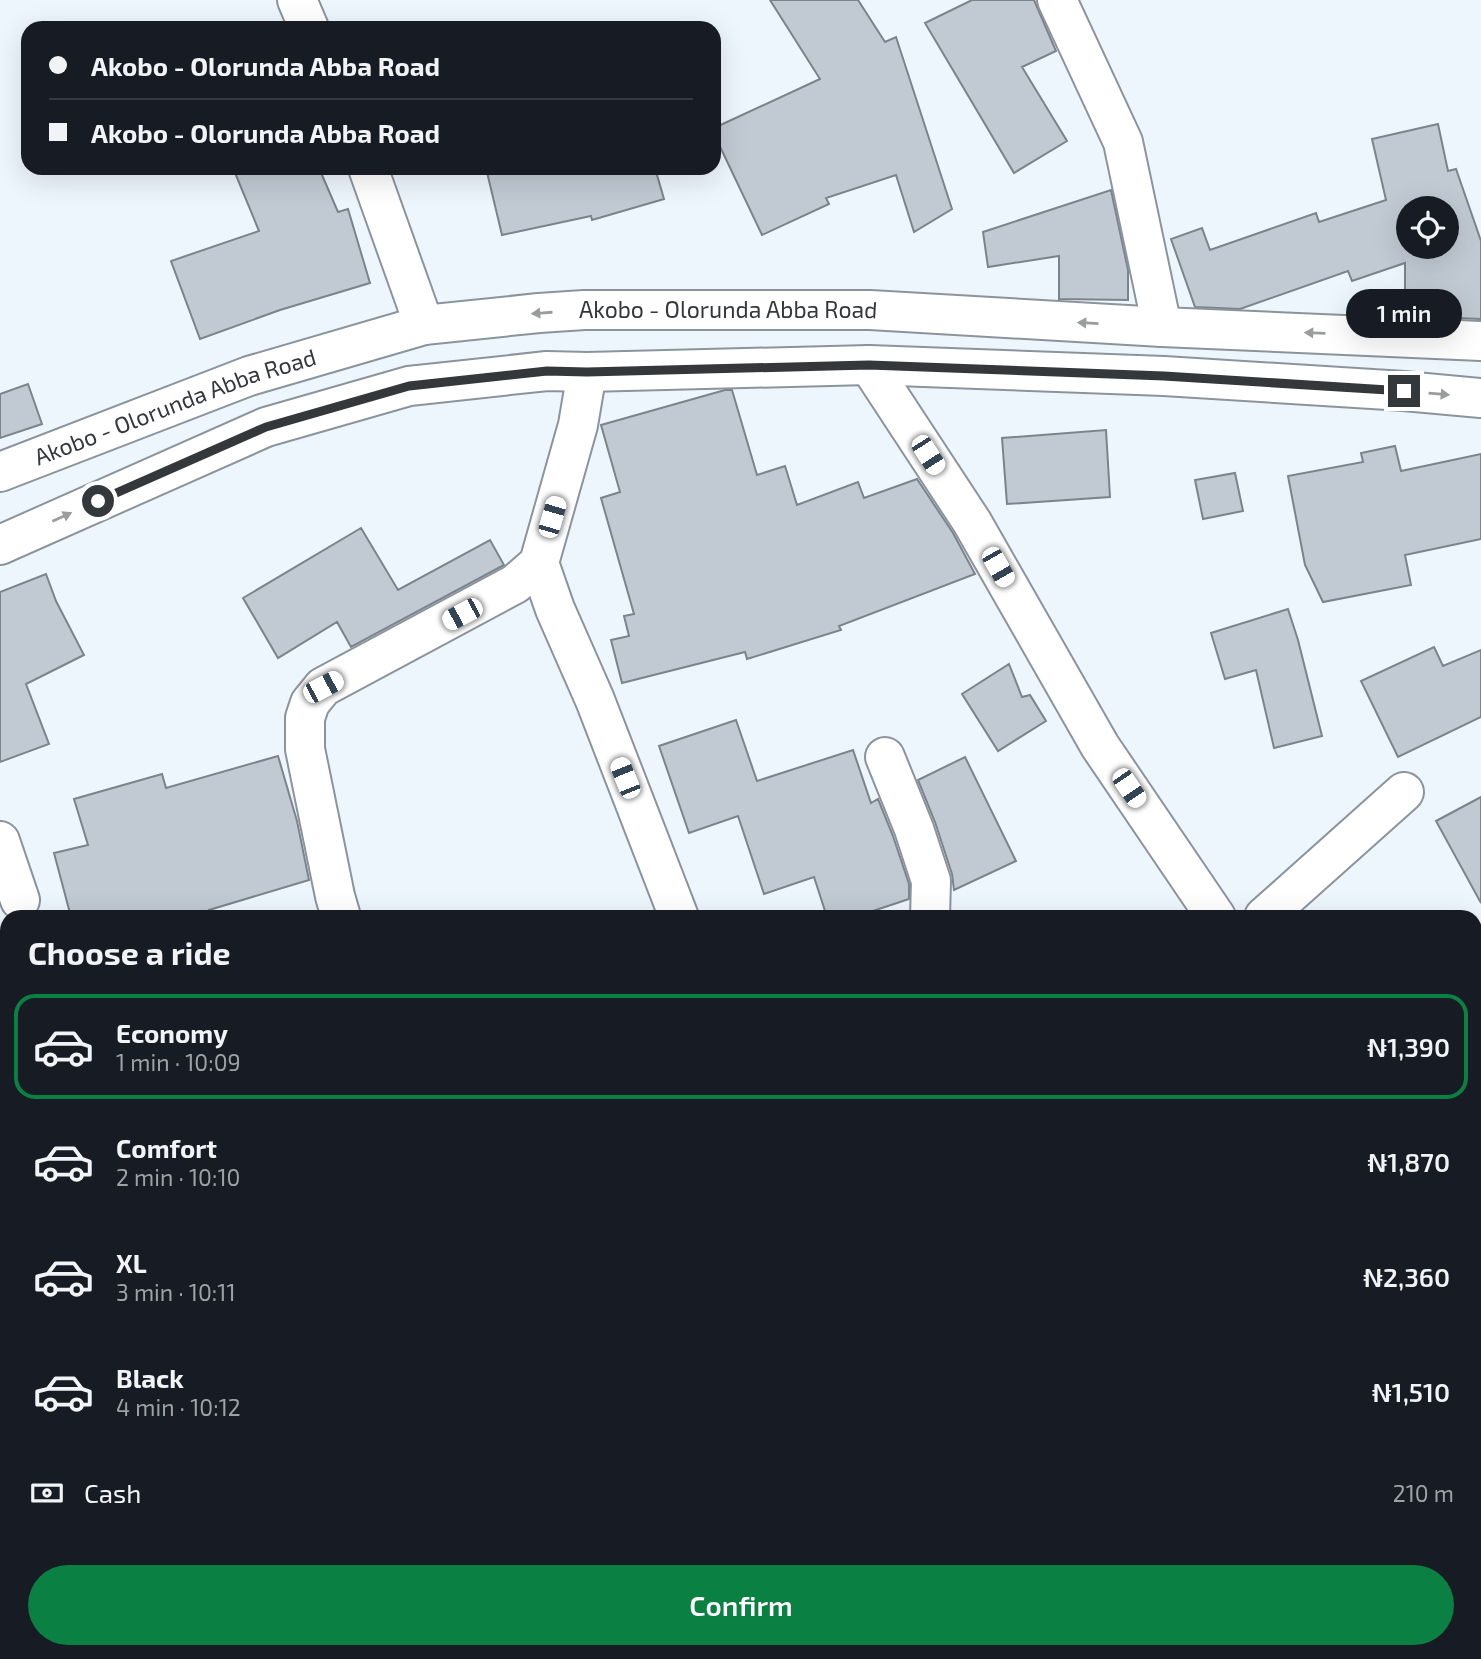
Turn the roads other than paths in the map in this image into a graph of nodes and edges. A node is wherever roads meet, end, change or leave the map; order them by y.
1 (297, 0) edge
2 (1057, 0) edge
3 (306, 21) edge
4 (370, 175) edge
5 (424, 325) junction
6 (1162, 327) junction
7 (1481, 341) edge
8 (869, 365) junction
9 (587, 372) junction
10 (1481, 398) edge
11 (0, 472) edge
12 (1, 542) edge
13 (539, 563) junction
14 (885, 757) dead end
15 (1404, 792) dead end
16 (0, 841) edge
17 (20, 900) dead end
18 (339, 910) edge
19 (676, 910) edge
20 (930, 910) edge
21 (1211, 910) edge
22 (1272, 910) edge

1 - 3 main road
2 - 6 main road
4 - 5 main road
6 -> 5 main road, Akobo - Olorunda Abba Road
5 - 11 main road, Akobo - Olorunda Abba Road
7 -> 6 main road, Akobo - Olorunda Abba Road
8 - 9 main road
8 -> 10 main road
8 - 21 main road
12 -> 9 main road
9 - 13 main road
13 - 18 main road
13 - 19 main road
14 - 20 main road
15 - 22 main road
16 - 17 main road

